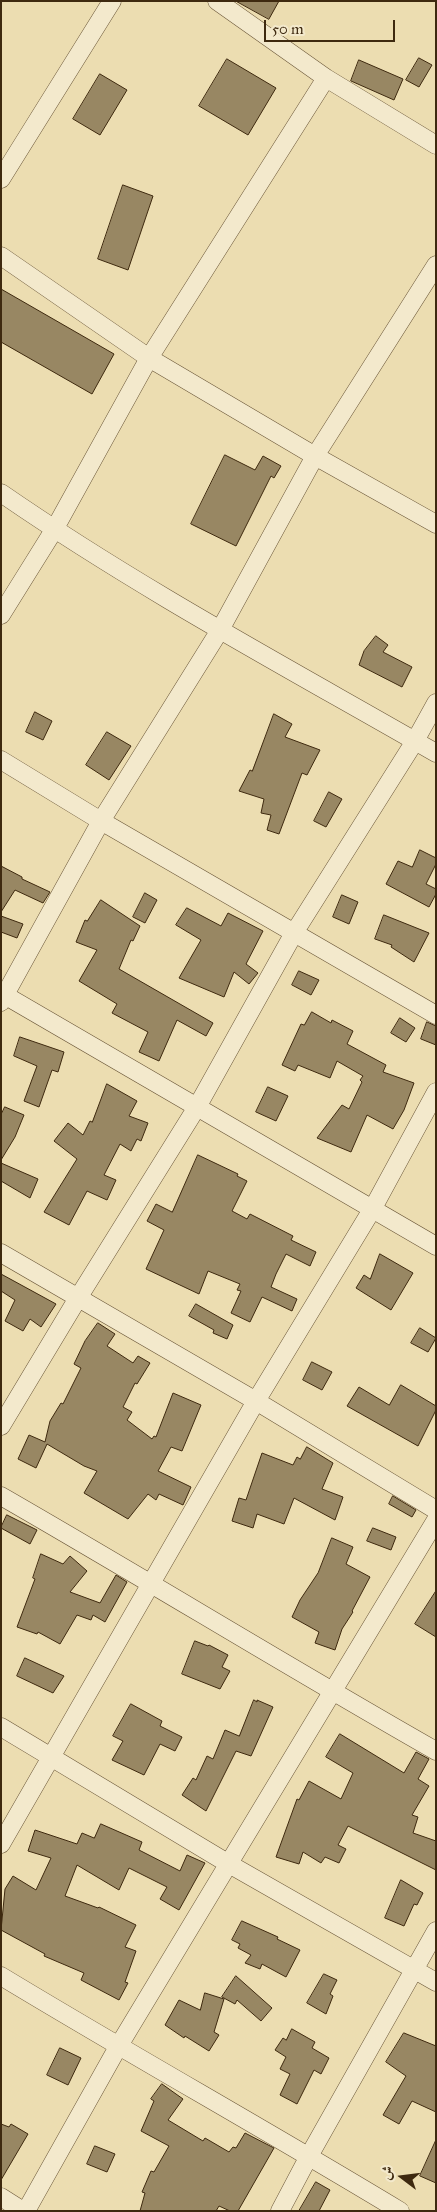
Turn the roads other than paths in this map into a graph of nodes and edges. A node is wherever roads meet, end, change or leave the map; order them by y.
1 (112, 1) edge
2 (217, 1) edge
3 (326, 78) junction
4 (436, 145) edge
5 (1, 179) edge
6 (1, 256) edge
7 (436, 265) edge
8 (149, 358) junction
9 (315, 456) junction
10 (1, 493) edge
11 (436, 524) edge
12 (54, 530) junction
13 (1, 614) edge
14 (220, 630) junction
15 (436, 703) edge
16 (415, 741) junction
17 (436, 753) edge
18 (1, 760) edge
19 (101, 821) junction
20 (294, 933) junction
21 (3, 997) edge
22 (436, 1015) edge
23 (436, 1092) edge
24 (197, 1107) junction
25 (373, 1208) junction
26 (436, 1246) edge
27 (1, 1253) edge
28 (78, 1298) junction
29 (256, 1401) junction
30 (1, 1426) edge
31 (1, 1496) edge
32 (436, 1510) edge
33 (436, 1520) edge
34 (152, 1582) junction
35 (332, 1692) junction
36 (1, 1727) edge
37 (436, 1751) edge
38 (52, 1756) junction
39 (1, 1844) edge
40 (229, 1864) junction
41 (436, 1931) edge
42 (414, 1969) junction
43 (1, 1976) edge
44 (436, 1982) edge
45 (118, 2047) junction
46 (309, 2156) junction
47 (1, 2197) edge
48 (24, 2211) edge
49 (280, 2211) edge
50 (400, 2211) edge

1 - 5 street
2 - 3 street
3 - 4 street
3 - 8 street
6 - 8 street
7 - 9 street
8 - 9 street
8 - 12 street
9 - 11 street
9 - 14 street
10 - 12 street
12 - 13 street
12 - 14 street
14 - 16 street
14 - 19 street
15 - 16 street
16 - 17 street
16 - 20 street
18 - 19 street
19 - 20 street
19 - 21 street
20 - 22 street
20 - 24 street
21 - 24 street
23 - 25 street
24 - 25 street
24 - 28 street
25 - 26 street
25 - 29 street
27 - 28 street
28 - 29 street
28 - 30 street
29 - 32 street
29 - 34 street
31 - 34 street
33 - 35 street
34 - 35 street
34 - 38 street
35 - 37 street
35 - 40 street
36 - 38 street
38 - 39 street
38 - 40 street
40 - 42 street
40 - 45 street
41 - 42 street
42 - 44 street
42 - 46 street
43 - 45 street
45 - 46 street
45 - 48 street
46 - 49 street
46 - 50 street
47 - 48 street

